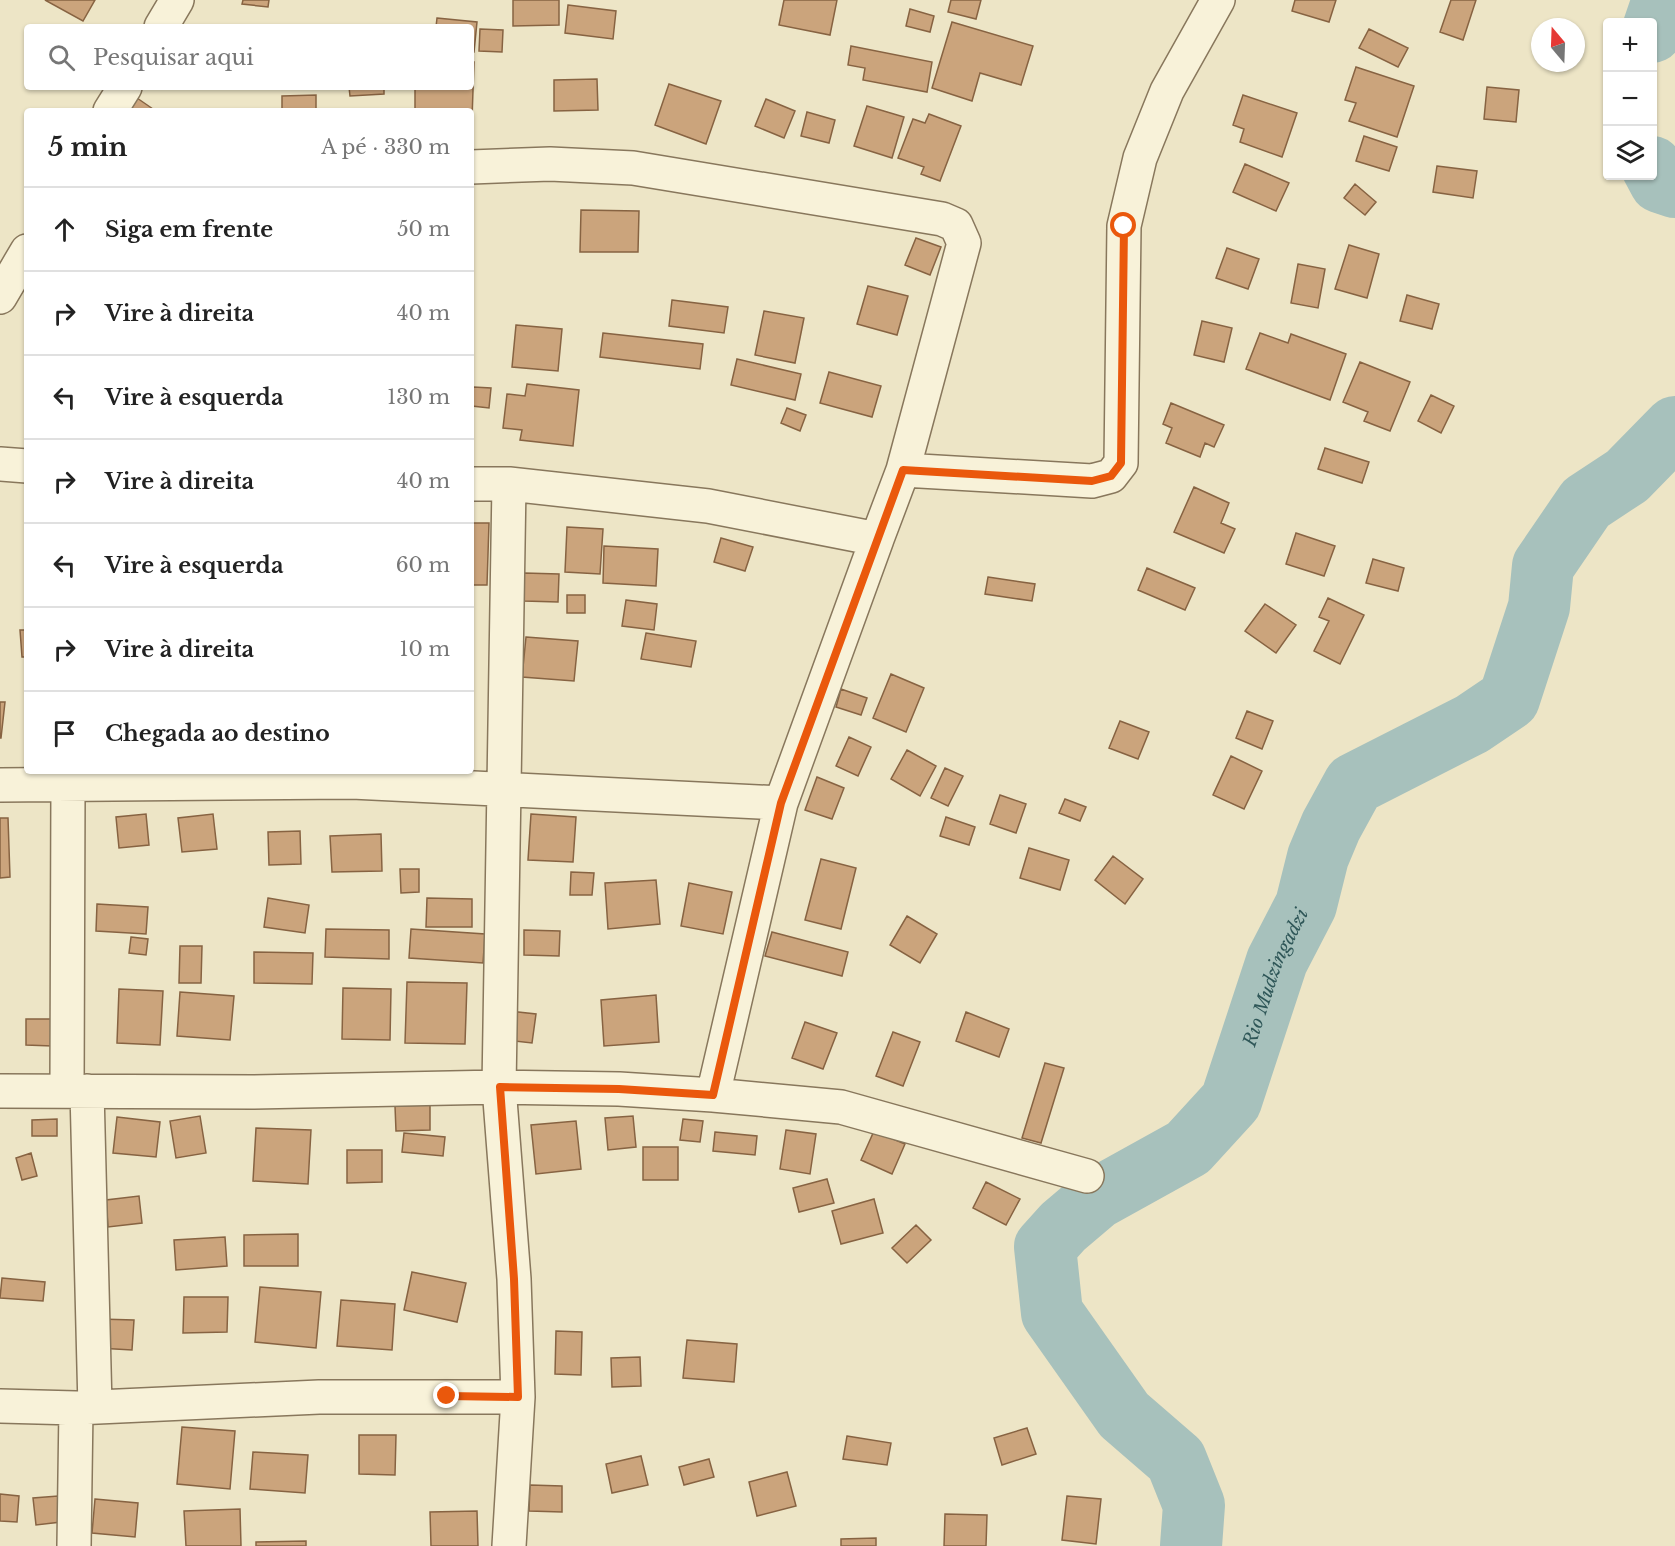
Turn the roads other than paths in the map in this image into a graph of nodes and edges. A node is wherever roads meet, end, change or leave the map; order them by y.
1 (177, 0) edge
2 (1212, 0) edge
3 (1217, 0) edge
4 (163, 24) edge
5 (122, 90) edge
6 (112, 108) edge
7 (474, 167) edge
8 (24, 256) edge
9 (0, 297) edge
10 (0, 464) edge
11 (24, 466) edge
12 (903, 470) junction
13 (474, 484) edge
14 (509, 484) junction
15 (878, 539) junction
16 (68, 784) junction
17 (0, 785) edge
18 (504, 789) junction
19 (781, 803) junction
20 (500, 1087) junction
21 (0, 1091) edge
22 (77, 1091) junction
23 (713, 1095) junction
24 (1087, 1176) dead end
25 (518, 1397) junction
26 (0, 1406) edge
27 (85, 1407) junction
28 (74, 1546) edge
29 (508, 1546) edge

1 - 4 street
2 - 3 street
3 - 12 street
5 - 6 street
7 - 12 street
8 - 9 street
10 - 11 street
12 - 15 street
13 - 14 street
14 - 15 street
14 - 18 street
15 - 19 street
16 - 17 street
16 - 18 street
16 - 22 street
18 - 19 street
18 - 20 street
19 - 23 street
20 - 22 street
20 - 23 street
20 - 25 street
21 - 22 street
22 - 27 street
23 - 24 street
25 - 27 street
25 - 29 street
26 - 27 street
27 - 28 street

